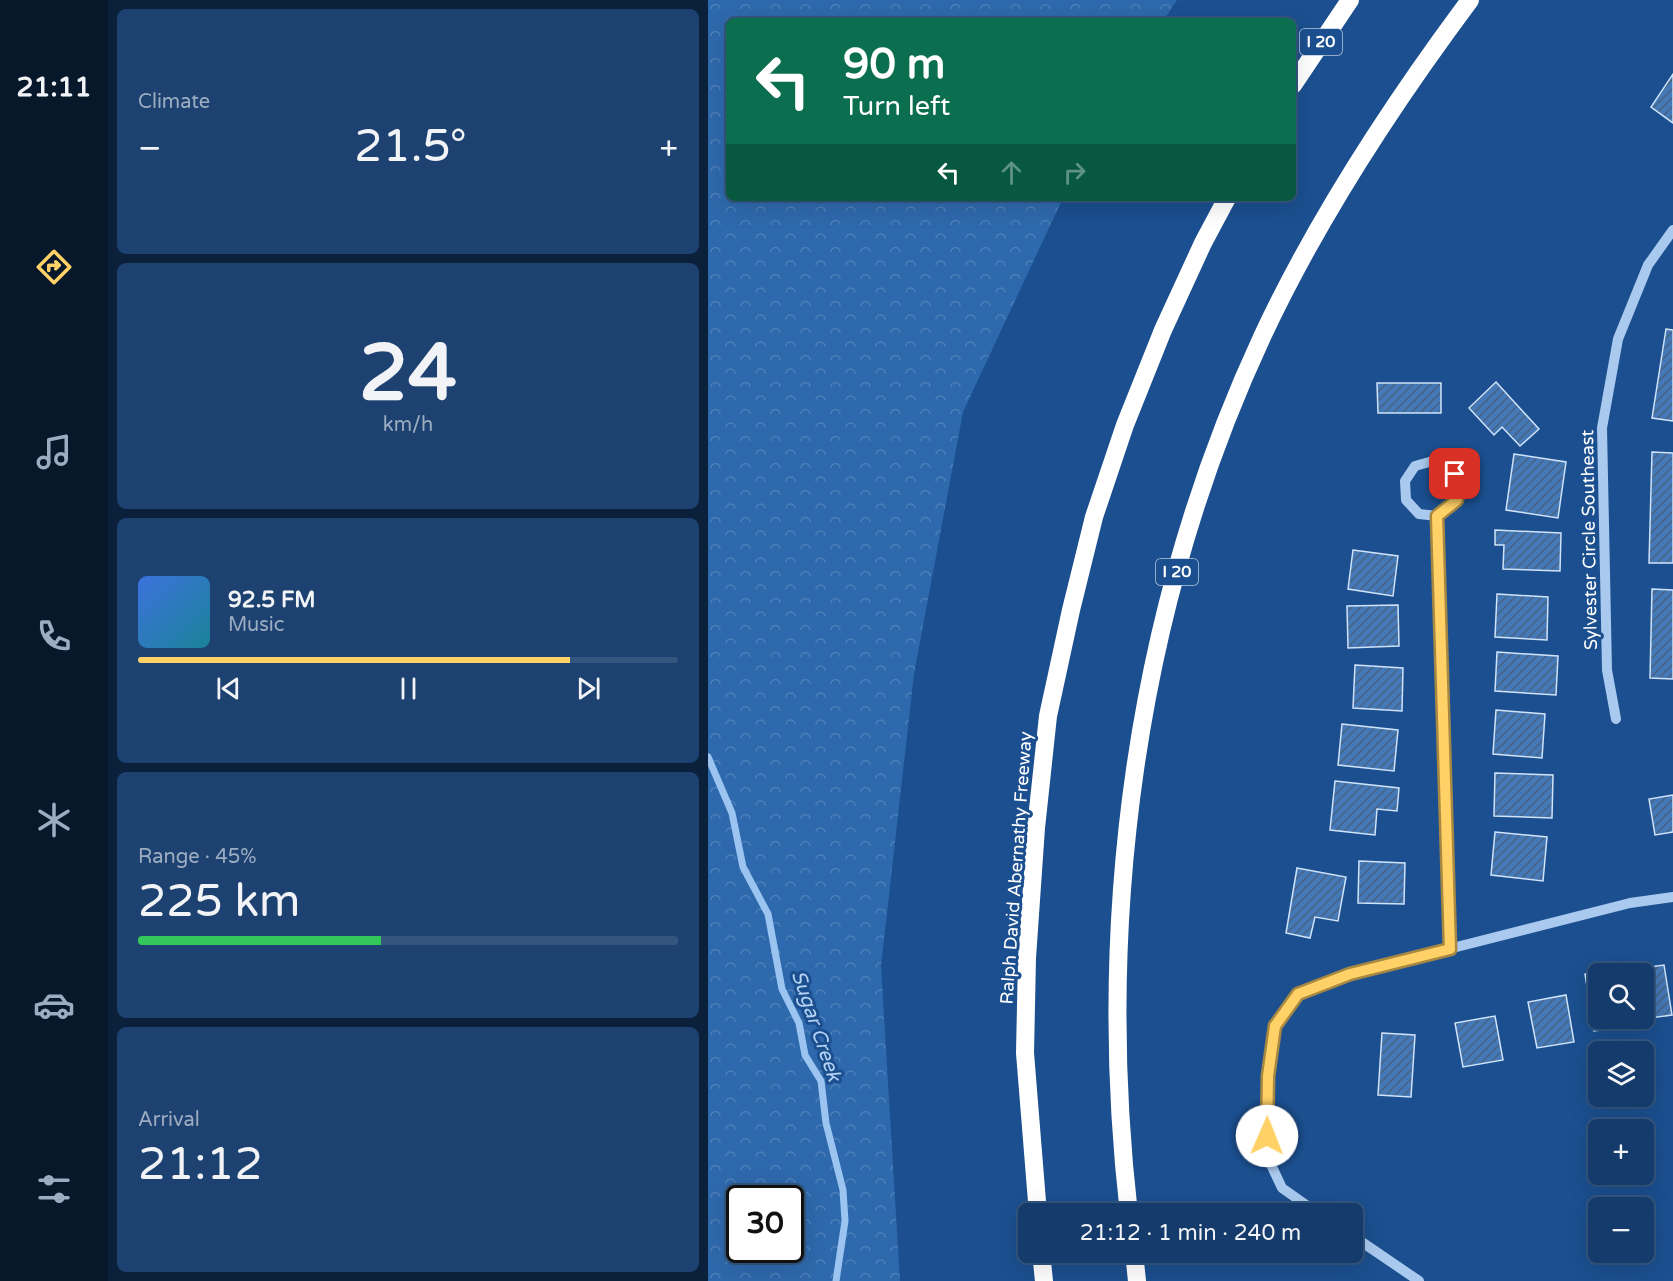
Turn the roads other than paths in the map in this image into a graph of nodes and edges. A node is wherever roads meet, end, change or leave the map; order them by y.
1 (1350, 0) edge
2 (1470, 0) edge
3 (1296, 81) edge
4 (1225, 201) edge
5 (1673, 230) edge
6 (1437, 516) junction
7 (1616, 719) dead end
8 (1673, 897) edge
9 (1450, 949) junction
10 (1037, 1203) edge
11 (1128, 1203) edge
12 (1303, 1203) edge
13 (1363, 1243) edge
14 (1042, 1263) edge
15 (1135, 1263) edge
16 (1044, 1281) edge
17 (1137, 1281) edge
18 (1419, 1281) edge

1 - 3 highway, I 20
2 - 11 highway, I 20
4 - 10 highway, Ralph David Abernathy Freeway
5 - 7 street, Sylvester Circle Southeast
6 - 6 street
6 - 9 street
8 - 9 street
9 - 12 street
13 - 18 street
14 - 16 highway
15 - 17 highway

